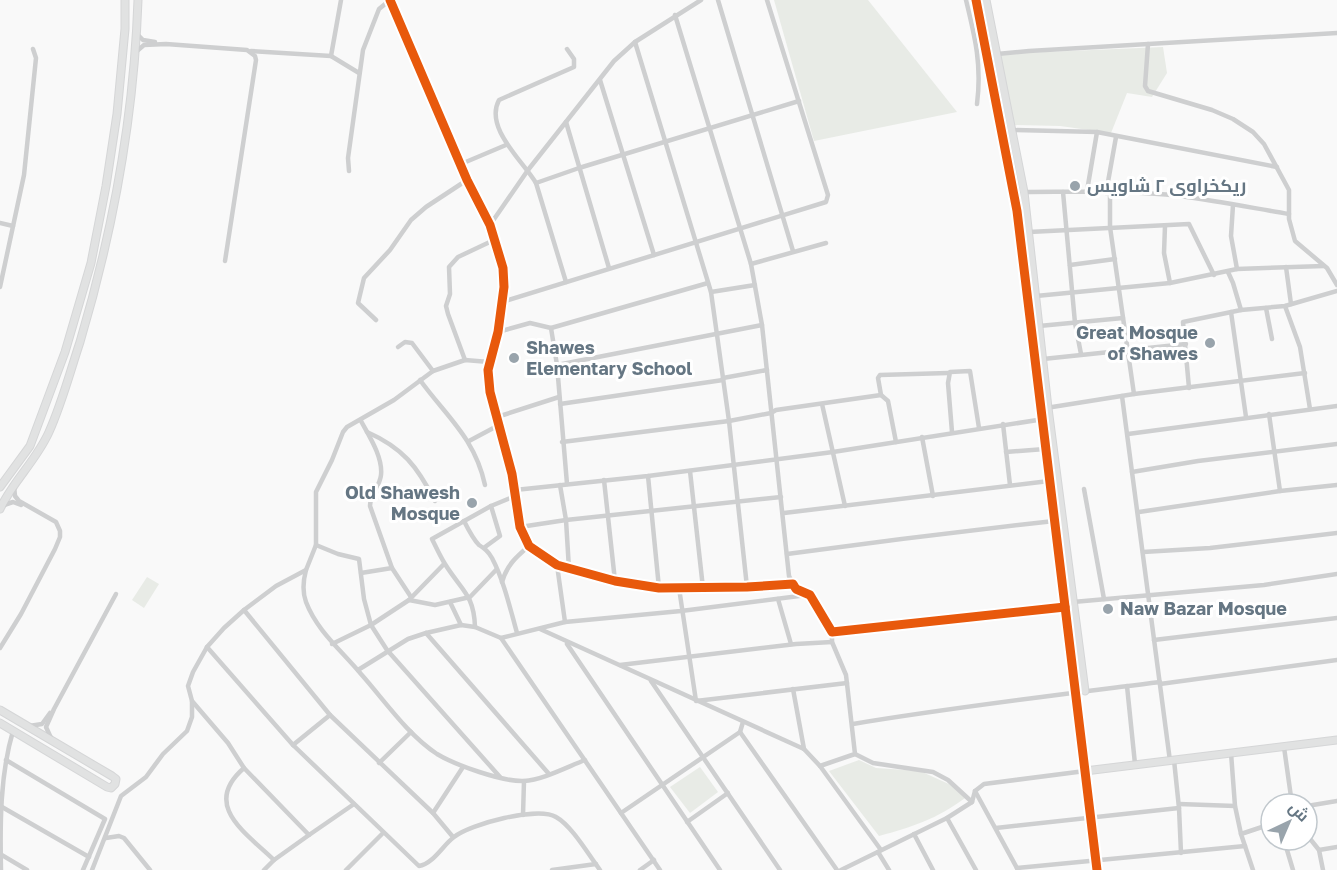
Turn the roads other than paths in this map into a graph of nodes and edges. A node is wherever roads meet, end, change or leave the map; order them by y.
1 (125, 0) edge
2 (137, 0) edge
3 (341, 0) edge
4 (390, 0) edge
5 (701, 0) edge
6 (718, 0) edge
7 (767, 0) edge
8 (966, 0) edge
9 (976, 0) edge
10 (986, 0) edge
11 (675, 15) junction
12 (135, 31) junction
13 (1337, 33) edge
14 (634, 42) junction
15 (166, 44) junction
16 (1148, 44) junction
17 (33, 49) dead end
18 (567, 49) dead end
19 (251, 51) junction
20 (997, 54) junction
21 (134, 56) junction
22 (331, 56) junction
23 (359, 73) junction
24 (600, 80) junction
25 (799, 101) junction
26 (977, 104) dead end
27 (753, 116) junction
28 (566, 122) junction
29 (710, 129) junction
30 (1012, 130) junction
31 (1097, 132) junction
32 (1116, 137) junction
33 (666, 141) junction
34 (506, 145) junction
35 (1017, 153) junction
36 (623, 155) junction
37 (1007, 155) junction
38 (461, 164) junction
39 (1277, 167) junction
40 (579, 168) junction
41 (528, 170) junction
42 (349, 171) dead end
43 (467, 180) junction
44 (536, 183) junction
45 (1087, 191) junction
46 (1024, 192) junction
47 (1063, 192) junction
48 (1108, 193) junction
49 (1233, 204) junction
50 (1289, 214) junction
51 (783, 215) junction
52 (0, 224) edge
53 (490, 225) junction
54 (13, 226) junction
55 (1165, 226) junction
56 (1110, 227) junction
57 (740, 229) junction
58 (1066, 230) junction
59 (1029, 232) junction
60 (494, 240) junction
61 (696, 242) junction
62 (826, 243) dead end
63 (793, 251) junction
64 (654, 255) junction
65 (1115, 259) junction
66 (225, 261) dead end
67 (751, 264) junction
68 (1070, 265) junction
69 (1324, 266) junction
70 (1286, 267) junction
71 (609, 268) junction
72 (1237, 269) junction
73 (1228, 272) junction
74 (1214, 275) junction
75 (566, 282) junction
76 (708, 283) junction
77 (1170, 283) junction
78 (755, 285) junction
79 (1337, 285) edge
80 (0, 287) edge
81 (1119, 288) junction
82 (1337, 291) edge
83 (711, 292) junction
84 (1071, 292) junction
85 (1036, 296) junction
86 (502, 302) junction
87 (1288, 305) junction
88 (1266, 308) junction
89 (1241, 310) junction
90 (1231, 312) junction
91 (1123, 318) junction
92 (376, 320) dead end
93 (1075, 323) junction
94 (762, 325) junction
95 (1040, 326) junction
96 (551, 328) junction
97 (498, 332) junction
98 (718, 333) junction
99 (1272, 339) dead end
100 (1186, 344) junction
101 (398, 347) dead end
102 (1128, 350) junction
103 (1081, 354) junction
104 (1043, 359) junction
105 (465, 360) junction
106 (489, 362) junction
107 (557, 365) junction
108 (767, 370) junction
109 (433, 371) junction
110 (948, 373) junction
111 (1305, 373) junction
112 (723, 379) junction
113 (420, 380) junction
114 (1239, 381) junction
115 (53, 386) junction
116 (1189, 388) junction
117 (64, 391) junction
118 (1134, 394) junction
119 (881, 395) junction
120 (1122, 396) junction
121 (559, 397) junction
122 (560, 404) junction
123 (822, 404) junction
124 (1337, 406) edge
125 (1048, 408) junction
126 (1040, 409) junction
127 (1310, 409) junction
128 (771, 413) junction
129 (1269, 414) junction
130 (497, 417) junction
131 (1246, 417) junction
132 (1050, 418) junction
133 (1041, 419) junction
134 (362, 421) junction
135 (729, 421) junction
136 (499, 424) junction
137 (1003, 424) junction
138 (979, 428) junction
139 (36, 431) junction
140 (367, 432) junction
141 (952, 432) junction
142 (1128, 434) junction
143 (48, 435) junction
144 (922, 437) junction
145 (469, 441) junction
146 (562, 442) junction
147 (896, 442) junction
148 (1337, 444) edge
149 (1045, 449) junction
150 (833, 452) junction
151 (1006, 452) junction
152 (1275, 452) junction
153 (778, 459) junction
154 (734, 464) junction
155 (690, 471) junction
156 (1132, 472) junction
157 (648, 476) junction
158 (604, 480) junction
159 (1049, 481) junction
160 (567, 484) junction
161 (15, 485) junction
162 (485, 485) dead end
163 (560, 485) junction
164 (1010, 485) junction
165 (1337, 485) edge
166 (0, 487) edge
167 (1084, 489) dead end
168 (1280, 491) junction
169 (515, 493) junction
170 (933, 496) junction
171 (781, 497) junction
172 (435, 501) dead end
173 (737, 501) junction
174 (491, 506) junction
175 (845, 506) junction
176 (695, 507) junction
177 (0, 508) edge
178 (35, 510) junction
179 (651, 512) junction
180 (1139, 512) junction
181 (783, 513) junction
182 (608, 517) junction
183 (566, 520) junction
184 (464, 521) junction
185 (1054, 521) junction
186 (520, 527) junction
187 (1337, 533) edge
188 (316, 545) junction
189 (529, 546) junction
190 (485, 547) junction
191 (1143, 552) junction
192 (787, 554) junction
193 (444, 564) junction
194 (557, 565) junction
195 (392, 568) junction
196 (569, 569) junction
197 (306, 570) junction
198 (496, 570) junction
199 (361, 573) junction
200 (1337, 574) edge
201 (615, 581) junction
202 (502, 582) junction
203 (793, 584) junction
204 (747, 587) junction
205 (659, 588) junction
206 (679, 588) junction
207 (703, 588) junction
208 (116, 594) dead end
209 (810, 595) junction
210 (470, 597) junction
211 (1148, 597) junction
212 (410, 599) junction
213 (778, 599) junction
214 (1104, 599) junction
215 (450, 602) junction
216 (1073, 602) junction
217 (1065, 608) junction
218 (244, 610) junction
219 (681, 611) junction
220 (1337, 618) edge
221 (565, 622) junction
222 (371, 625) junction
223 (461, 625) junction
224 (475, 627) junction
225 (540, 629) junction
226 (832, 632) junction
227 (426, 633) junction
228 (517, 633) junction
229 (501, 638) junction
230 (1154, 640) junction
231 (566, 642) junction
232 (832, 642) junction
233 (332, 644) junction
234 (791, 645) junction
235 (207, 647) junction
236 (0, 648) edge
237 (387, 650) junction
238 (689, 657) junction
239 (1337, 660) edge
240 (618, 666) junction
241 (358, 670) junction
242 (651, 680) junction
243 (847, 683) junction
244 (1160, 683) junction
245 (1128, 686) junction
246 (793, 688) junction
247 (1085, 691) junction
248 (1076, 692) junction
249 (192, 701) junction
250 (696, 701) junction
251 (54, 709) junction
252 (0, 710) edge
253 (330, 715) junction
254 (742, 722) junction
255 (1, 724) edge
256 (853, 724) junction
257 (28, 726) junction
258 (13, 731) junction
259 (411, 732) junction
260 (740, 732) junction
261 (1337, 740) edge
262 (54, 742) junction
263 (293, 745) junction
264 (1284, 747) junction
265 (804, 750) junction
266 (1231, 753) junction
267 (855, 754) junction
268 (703, 757) junction
269 (6, 760) junction
270 (585, 760) junction
271 (1172, 760) junction
272 (379, 764) junction
273 (1135, 764) junction
274 (820, 766) junction
275 (463, 767) junction
276 (244, 768) junction
277 (1085, 771) junction
278 (549, 774) junction
279 (500, 777) junction
280 (524, 781) junction
281 (662, 785) junction
282 (975, 791) junction
283 (1290, 792) edge
284 (728, 793) junction
285 (1337, 801) edge
286 (972, 802) junction
287 (354, 804) junction
288 (1319, 804) edge
289 (1179, 806) junction
290 (1235, 806) junction
291 (2, 807) junction
292 (433, 813) junction
293 (621, 813) junction
294 (523, 815) junction
295 (1091, 817) junction
296 (947, 818) junction
297 (687, 822) junction
298 (996, 828) junction
299 (1259, 828) edge
300 (383, 832) junction
301 (914, 834) junction
302 (1241, 834) junction
303 (309, 835) junction
304 (453, 837) junction
305 (105, 838) junction
306 (1245, 846) junction
307 (1337, 847) edge
308 (1319, 850) joint
309 (879, 851) junction
310 (1288, 852) edge
311 (1181, 853) junction
312 (0, 854) edge
313 (89, 857) junction
314 (274, 860) junction
315 (654, 860) junction
316 (1096, 860) junction
317 (426, 864) junction
318 (596, 864) junction
319 (419, 866) junction
320 (1018, 869) edge
321 (1, 870) edge
322 (27, 870) edge
323 (83, 870) edge
324 (92, 870) edge
325 (150, 870) edge
326 (264, 870) edge
327 (346, 870) edge
328 (413, 870) edge
329 (429, 870) edge
330 (552, 870) edge
331 (600, 870) edge
332 (640, 870) edge
333 (660, 870) edge
334 (720, 870) edge
335 (780, 870) edge
336 (843, 870) edge
337 (889, 870) edge
338 (933, 870) edge
339 (975, 870) edge
340 (1097, 870) edge
341 (1252, 870) edge
342 (1293, 870) edge
343 (1323, 870) edge

1 - 115 street
2 - 12 street
3 - 22 street
4 - 23 street
4 - 38 street
5 - 11 street
6 - 27 street
7 - 25 street
8 - 26 street
9 - 37 street
10 - 20 street
11 - 14 street
11 - 29 street
12 - 15 street
12 - 21 street
13 - 16 street
14 - 24 street
14 - 33 street
15 - 19 street
15 - 21 street
16 - 20 street
16 - 39 street
17 - 54 street
18 - 34 street
19 - 22 street
19 - 66 street
20 - 30 street
21 - 117 street
22 - 23 street
23 - 42 street
24 - 28 street
24 - 36 street
25 - 27 street
25 - 51 street
27 - 29 street
27 - 51 street
28 - 40 street
28 - 41 street
29 - 33 street
29 - 57 street
30 - 31 street
30 - 35 street
31 - 32 street
31 - 45 street
32 - 39 street
32 - 48 street
33 - 36 street
33 - 61 street
34 - 38 street
34 - 41 street
35 - 37 street
35 - 46 street
36 - 40 street
36 - 64 street
37 - 126 street
38 - 43 street
39 - 50 street
40 - 44 street
40 - 71 street
41 - 44 street
41 - 53 street
43 - 53 street
43 - 92 street
44 - 75 street
45 - 47 street
45 - 48 street
46 - 47 street
46 - 59 street
47 - 58 street
48 - 49 street
48 - 56 street
49 - 50 street
49 - 72 street
50 - 69 street
51 - 57 street
51 - 63 street
52 - 54 street
53 - 60 street
54 - 80 street
55 - 56 street
55 - 74 street
55 - 77 street
56 - 58 street
56 - 65 street
57 - 61 street
57 - 67 street
58 - 59 street
58 - 68 street
59 - 85 street
60 - 86 street
60 - 105 street
61 - 64 street
61 - 76 street
62 - 63 street
63 - 67 street
64 - 71 street
65 - 68 street
65 - 81 street
67 - 78 street
68 - 84 street
69 - 70 street
69 - 79 street
70 - 72 street
70 - 87 street
71 - 75 street
72 - 73 street
73 - 74 street
73 - 89 street
74 - 77 street
75 - 86 street
76 - 83 street
76 - 96 street
77 - 81 street
78 - 83 street
78 - 94 street
81 - 84 street
81 - 91 street
82 - 87 street
83 - 98 street
84 - 85 street
84 - 93 street
85 - 95 street
86 - 97 street
87 - 88 street
87 - 111 street
88 - 89 street
88 - 99 street
89 - 90 street
90 - 100 street
90 - 114 street
91 - 93 street
91 - 102 street
93 - 95 street
93 - 103 street
94 - 98 street
94 - 108 street
95 - 104 street
96 - 97 street
96 - 107 street
97 - 106 street
98 - 107 street
98 - 112 street
100 - 102 street
100 - 116 street
101 - 109 street
102 - 103 street
102 - 118 street
103 - 104 street
104 - 125 street
105 - 106 street
105 - 109 street
106 - 130 street
107 - 121 street
108 - 112 street
108 - 128 street
109 - 113 street
110 - 119 street
110 - 138 street
110 - 141 street
111 - 114 street
111 - 127 street
112 - 122 street
112 - 135 street
113 - 134 street
113 - 145 street
114 - 116 street
114 - 131 street
115 - 117 street
115 - 139 street
116 - 118 street
117 - 143 street
118 - 120 street
119 - 123 street
119 - 147 street
120 - 125 street
120 - 142 street
121 - 122 street
121 - 130 street
122 - 146 street
123 - 128 street
123 - 150 street
124 - 127 street
125 - 126 street
125 - 132 street
126 - 133 street
127 - 129 street
128 - 135 street
128 - 153 street
129 - 131 street
129 - 152 street
130 - 136 street
131 - 142 street
132 - 133 street
132 - 216 street
133 - 137 street
133 - 149 street
134 - 140 street
134 - 188 street
135 - 146 street
135 - 154 street
136 - 145 street
136 - 169 street
137 - 138 street
137 - 151 street
138 - 141 street
139 - 143 street
139 - 166 street
140 - 172 street
140 - 195 street
141 - 144 street
142 - 156 street
143 - 161 street
144 - 147 street
144 - 170 street
145 - 162 street
146 - 160 street
147 - 150 street
148 - 152 street
149 - 151 street
149 - 159 street
150 - 153 street
150 - 175 street
151 - 164 street
152 - 156 street
152 - 168 street
153 - 154 street
153 - 171 street
154 - 155 street
154 - 173 street
155 - 157 street
155 - 176 street
156 - 180 street
157 - 158 street
157 - 179 street
158 - 160 street
158 - 182 street
159 - 164 street
159 - 185 street
160 - 163 street
161 - 177 street
161 - 178 street
163 - 169 street
163 - 183 street
164 - 170 street
165 - 168 street
167 - 214 street
168 - 180 street
169 - 174 street
169 - 186 street
170 - 175 street
171 - 173 street
171 - 181 street
173 - 176 street
173 - 204 street
174 - 184 street
174 - 190 street
175 - 181 street
176 - 179 street
176 - 207 street
177 - 178 street
178 - 236 street
179 - 182 street
179 - 205 street
180 - 191 street
181 - 192 street
182 - 183 street
182 - 201 street
183 - 186 street
183 - 196 street
184 - 190 street
184 - 193 street
185 - 192 street
185 - 217 street
186 - 189 street
187 - 191 street
188 - 197 street
188 - 199 street
189 - 194 street
189 - 202 street
190 - 198 street
191 - 211 street
192 - 203 street
193 - 210 street
193 - 212 street
194 - 196 street
194 - 221 street
195 - 199 street
195 - 212 street
196 - 201 street
197 - 218 street
197 - 233 street
198 - 202 street
198 - 210 street
199 - 222 street
200 - 211 street
201 - 205 street
202 - 228 street
203 - 204 street
203 - 209 street
204 - 207 street
205 - 206 street
206 - 207 street
206 - 219 street
208 - 251 street
209 - 213 street
209 - 226 street
210 - 215 street
210 - 224 street
211 - 214 street
211 - 230 street
212 - 215 street
212 - 222 street
213 - 219 street
213 - 234 street
214 - 216 street
215 - 223 street
216 - 247 street
217 - 226 street
217 - 248 street
218 - 235 street
218 - 253 street
219 - 221 street
219 - 238 street
220 - 230 street
221 - 225 street
222 - 233 street
222 - 237 street
223 - 224 street
223 - 227 street
224 - 229 street
225 - 228 street
225 - 231 street
226 - 232 street
227 - 237 street
227 - 278 street
228 - 229 street
229 - 270 street
230 - 244 street
231 - 240 street
231 - 281 street
232 - 234 street
232 - 243 street
233 - 241 street
234 - 238 street
235 - 249 street
235 - 263 street
237 - 241 street
237 - 279 street
238 - 240 street
238 - 250 street
239 - 244 street
240 - 242 street
241 - 259 street
242 - 250 street
242 - 268 street
243 - 246 street
243 - 256 street
244 - 245 street
244 - 271 street
245 - 247 street
245 - 273 street
246 - 250 street
246 - 265 street
247 - 248 street
248 - 256 street
248 - 277 street
249 - 276 street
249 - 305 street
250 - 254 street
251 - 257 street
251 - 262 street
252 - 257 street
253 - 263 street
253 - 272 street
254 - 260 street
254 - 265 street
255 - 258 street
256 - 267 street
257 - 262 street
258 - 262 street
258 - 269 street
259 - 272 street
259 - 275 street
260 - 268 street
260 - 336 street
261 - 264 street
263 - 287 street
264 - 266 street
264 - 283 street
265 - 274 street
266 - 271 street
266 - 290 street
267 - 274 street
267 - 286 street
268 - 281 street
268 - 284 street
269 - 291 street
269 - 313 street
270 - 278 street
270 - 293 street
271 - 273 street
271 - 289 street
272 - 292 street
273 - 277 street
274 - 309 street
275 - 279 street
275 - 292 street
276 - 303 street
276 - 314 street
277 - 282 street
277 - 295 street
278 - 280 street
279 - 280 street
280 - 294 street
281 - 293 street
281 - 297 street
282 - 286 street
282 - 298 street
284 - 297 street
284 - 335 street
285 - 288 street
286 - 296 street
287 - 300 street
287 - 303 street
289 - 290 street
289 - 295 street
289 - 311 street
290 - 302 street
291 - 312 street
291 - 313 street
292 - 304 street
293 - 315 street
294 - 304 street
294 - 318 street
295 - 298 street
295 - 316 street
296 - 301 street
296 - 339 street
297 - 334 street
298 - 320 street
299 - 302 street
300 - 319 street
300 - 327 street
301 - 309 street
301 - 338 street
302 - 306 street
303 - 314 street
304 - 317 street
305 - 324 street
305 - 325 street
306 - 311 street
306 - 341 street
307 - 308 street
308 - 343 street
309 - 336 street
309 - 337 street
310 - 342 street
311 - 316 street
312 - 321 street
312 - 322 street
313 - 323 street
314 - 326 street
315 - 332 street
315 - 333 street
316 - 320 street
316 - 340 street
317 - 319 street
317 - 329 street
318 - 330 street
318 - 331 street
319 - 328 street

